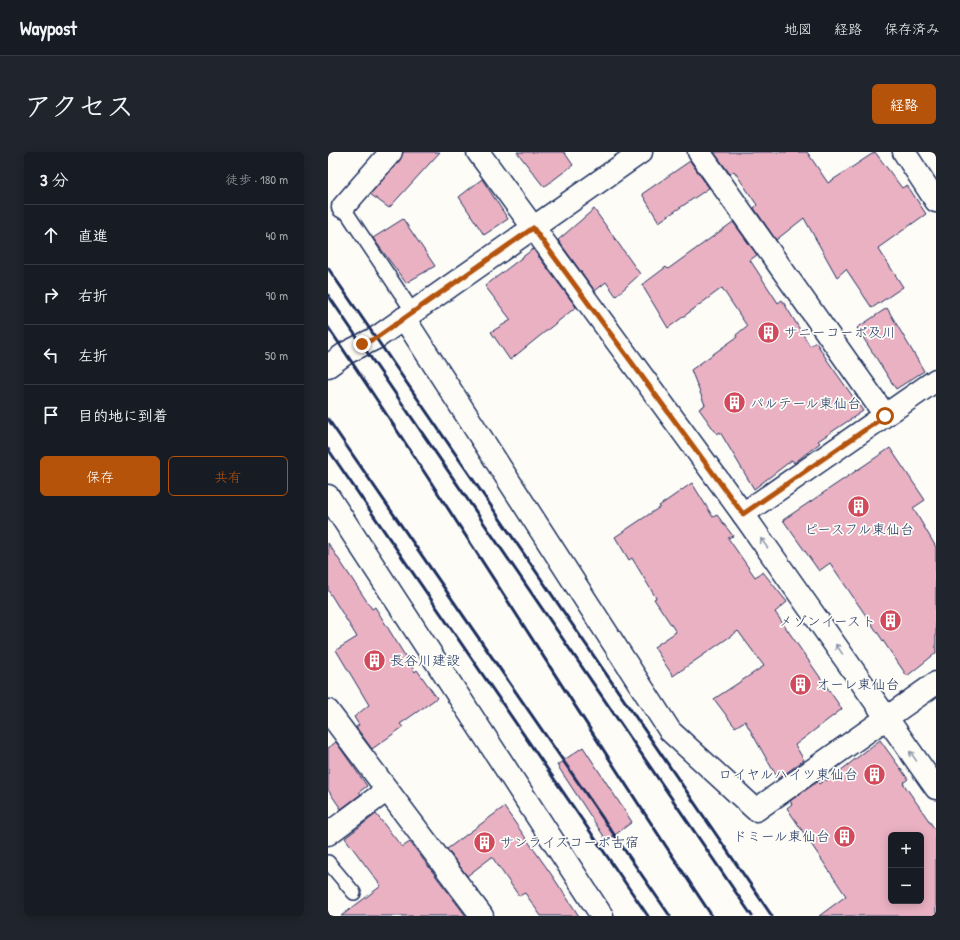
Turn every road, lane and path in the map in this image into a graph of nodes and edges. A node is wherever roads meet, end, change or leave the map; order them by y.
1 (391, 152) edge
2 (478, 152) edge
3 (641, 152) edge
4 (699, 152) edge
5 (904, 152) edge
6 (936, 201) edge
7 (343, 207) joint
8 (533, 228) junction
9 (409, 315) junction
10 (328, 366) edge
11 (936, 380) edge
12 (885, 416) junction
13 (328, 496) edge
14 (743, 514) junction
15 (936, 683) edge
16 (328, 711) edge
17 (887, 718) junction
18 (936, 788) edge
19 (387, 790) junction
20 (328, 834) edge
21 (328, 862) edge
22 (354, 893) dead end
23 (482, 916) edge
24 (602, 916) edge

1 - 7 street
2 - 8 street
3 - 8 street
4 - 12 street
5 - 6 street
7 - 9 lane
8 - 9 street
8 - 14 street
9 - 10 street
9 - 17 street
11 - 12 street
12 - 14 street
13 - 24 street
17 -> 14 street
15 - 17 street
16 - 19 street
18 -> 17 street
19 - 20 street
19 - 23 street
21 - 22 lane

